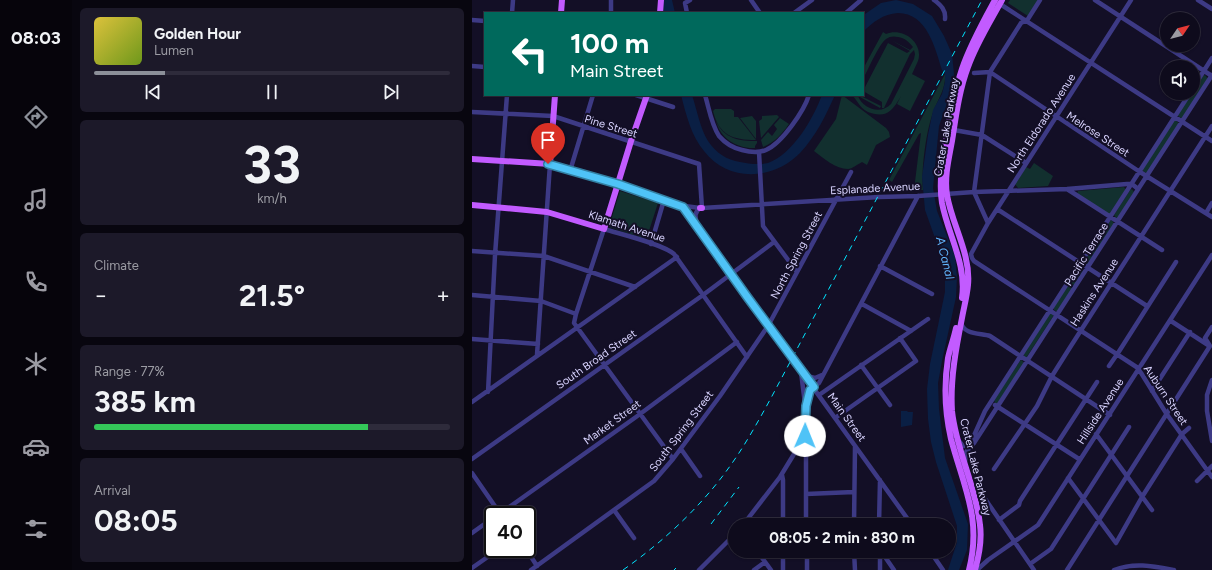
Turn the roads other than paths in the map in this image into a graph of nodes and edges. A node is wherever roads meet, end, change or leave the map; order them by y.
1 (513, 0) edge
2 (562, 0) edge
3 (611, 0) edge
4 (690, 0) edge
5 (751, 0) edge
6 (812, 0) edge
7 (861, 0) edge
8 (934, 0) edge
9 (1040, 0) edge
10 (1095, 0) edge
11 (1131, 0) edge
12 (1198, 0) edge
13 (997, 1) edge
14 (1212, 9) edge
15 (512, 12) edge
16 (562, 12) edge
17 (611, 12) edge
18 (687, 12) edge
19 (759, 12) edge
20 (795, 12) edge
21 (847, 12) edge
22 (1121, 16) junction
23 (945, 19) dead end
24 (472, 20) edge
25 (484, 21) edge
26 (1025, 21) junction
27 (1212, 58) edge
28 (1090, 63) junction
29 (472, 66) edge
30 (484, 66) edge
31 (1204, 71) junction
32 (990, 72) junction
33 (974, 73) dead end
34 (1212, 75) edge
35 (1200, 77) edge
36 (507, 96) edge
37 (555, 96) edge
38 (592, 96) edge
39 (705, 96) edge
40 (810, 96) edge
41 (647, 97) edge
42 (1186, 100) edge
43 (673, 107) dead end
44 (472, 112) edge
45 (505, 114) junction
46 (553, 116) junction
47 (1056, 117) junction
48 (1175, 117) junction
49 (1182, 121) junction
50 (583, 126) junction
51 (1212, 126) edge
52 (954, 130) junction
53 (982, 135) junction
54 (1205, 136) junction
55 (631, 141) junction
56 (1212, 141) edge
57 (759, 152) junction
58 (472, 159) edge
59 (503, 160) junction
60 (1026, 163) junction
61 (550, 164) junction
62 (570, 171) junction
63 (851, 172) dead end
64 (1140, 172) junction
65 (1146, 176) junction
66 (618, 184) junction
67 (1132, 184) junction
68 (1067, 189) junction
69 (1138, 189) junction
70 (1170, 190) junction
71 (1008, 191) junction
72 (974, 192) junction
73 (941, 195) junction
74 (921, 196) junction
75 (664, 200) junction
76 (835, 200) junction
77 (1212, 203) edge
78 (762, 205) junction
79 (472, 206) edge
80 (499, 207) junction
81 (683, 207) junction
82 (701, 208) junction
83 (997, 209) junction
84 (547, 212) junction
85 (1206, 213) junction
86 (1110, 217) junction
87 (1212, 217) edge
88 (1117, 221) junction
89 (988, 222) junction
90 (604, 229) junction
91 (699, 229) junction
92 (1140, 236) junction
93 (774, 242) junction
94 (651, 244) junction
95 (1162, 250) dead end
96 (472, 251) edge
97 (495, 252) junction
98 (1212, 255) edge
99 (544, 256) junction
100 (677, 257) junction
101 (972, 258) joint
102 (1176, 262) dead end
103 (1080, 263) junction
104 (880, 266) junction
105 (1088, 268) junction
106 (797, 272) junction
107 (590, 273) junction
108 (731, 274) junction
109 (1111, 283) junction
110 (635, 287) junction
111 (703, 294) junction
112 (932, 294) dead end
113 (472, 295) edge
114 (493, 297) junction
115 (541, 301) junction
116 (862, 304) junction
117 (1147, 306) junction
118 (1050, 310) junction
119 (576, 314) junction
120 (1057, 315) junction
121 (928, 319) dead end
122 (1171, 320) junction
123 (961, 321) junction
124 (768, 326) junction
125 (578, 327) junction
126 (1212, 327) edge
127 (1081, 330) junction
128 (911, 331) junction
129 (1190, 332) junction
130 (900, 338) junction
131 (472, 339) edge
132 (490, 340) junction
133 (737, 342) junction
134 (538, 344) junction
135 (1211, 347) edge
136 (1118, 353) junction
137 (537, 355) junction
138 (747, 357) junction
139 (1020, 357) junction
140 (1028, 361) junction
141 (604, 364) junction
142 (862, 365) junction
143 (1109, 366) dead end
144 (799, 367) junction
145 (1138, 368) junction
146 (805, 375) junction
147 (822, 375) junction
148 (1052, 376) junction
149 (1212, 380) edge
150 (1097, 382) dead end
151 (814, 387) junction
152 (878, 388) junction
153 (1152, 391) junction
154 (488, 392) junction
155 (819, 395) junction
156 (1086, 398) junction
157 (823, 401) junction
158 (472, 402) edge
159 (992, 402) junction
160 (890, 405) dead end
161 (806, 406) junction
162 (997, 406) junction
163 (1166, 413) junction
164 (639, 414) junction
165 (1110, 414) junction
166 (835, 418) junction
167 (1025, 424) junction
168 (1130, 427) dead end
169 (1190, 428) dead end
170 (1096, 434) junction
171 (1182, 434) junction
172 (805, 436) junction
173 (958, 440) junction
174 (1212, 441) edge
175 (1056, 444) junction
176 (856, 446) junction
177 (681, 449) junction
178 (1112, 455) junction
179 (472, 459) edge
180 (673, 459) junction
181 (1080, 459) junction
182 (965, 463) junction
183 (1212, 466) edge
184 (994, 469) dead end
185 (1207, 470) junction
186 (472, 473) edge
187 (782, 474) junction
188 (700, 476) dead end
189 (1127, 477) junction
190 (1212, 477) edge
191 (1068, 478) junction
192 (880, 480) junction
193 (1197, 481) dead end
194 (972, 486) junction
195 (854, 492) junction
196 (806, 494) junction
197 (1142, 497) junction
198 (1083, 499) junction
199 (495, 506) edge
200 (511, 506) edge
201 (614, 510) junction
202 (1152, 510) dead end
203 (748, 518) edge
204 (783, 518) edge
205 (806, 518) edge
206 (854, 518) edge
207 (879, 518) edge
208 (907, 518) edge
209 (999, 520) junction
210 (1098, 521) junction
211 (484, 524) edge
212 (472, 533) edge
213 (634, 538) dead end
214 (728, 541) edge
215 (1014, 543) junction
216 (978, 554) junction
217 (486, 558) edge
218 (532, 558) edge
219 (762, 558) edge
220 (783, 558) edge
221 (807, 558) edge
222 (854, 558) edge
223 (880, 558) edge
224 (885, 558) edge
225 (935, 558) edge
226 (988, 560) junction
227 (765, 562) junction
228 (1030, 564) junction
229 (1135, 565) junction
230 (537, 566) junction
231 (472, 568) edge
232 (531, 570) edge
233 (699, 570) edge
234 (754, 570) edge
235 (771, 570) edge
236 (783, 570) edge
237 (807, 570) edge
238 (855, 570) edge
239 (880, 570) edge
240 (894, 570) edge
241 (943, 570) edge
242 (972, 570) edge
243 (1034, 570) edge
244 (1067, 570) edge
245 (1114, 570) edge
246 (1138, 570) edge
247 (1174, 570) edge

1 - 15 street
2 - 16 main road
3 - 17 street
4 - 18 street
5 - 19 street
6 - 20 street
7 - 21 street
8 - 23 street
9 - 26 street
10 - 22 street
11 - 22 street, North Eldorado Avenue
12 - 14 street
13 - 26 street
13 - 52 main road, Crater Lake Parkway
13 - 73 main road, Crater Lake Parkway
22 - 28 street, North Eldorado Avenue
22 - 31 street
24 - 25 street
26 - 28 street
26 - 32 street
27 - 31 street
28 - 47 street, North Eldorado Avenue
28 - 48 street
29 - 30 street
31 - 34 street
31 - 35 street
32 - 33 street
32 - 47 street, Melrose Street
32 - 53 street
34 - 49 street, Pacific Terrace
36 - 45 street
37 - 46 main road
38 - 50 street
39 - 57 street
40 - 57 street
41 - 43 street
41 - 55 main road
42 - 48 street, Pacific Terrace
44 - 45 street, Pine Street
45 - 46 street, Pine Street
45 - 59 street
46 - 50 street, Pine Street
46 - 61 main road
47 - 60 street, North Eldorado Avenue
47 - 64 street, Melrose Street
48 - 49 street
48 - 64 street, Pacific Terrace
49 - 54 street
49 - 65 street, Pacific Terrace
50 - 55 street, Pine Street
50 - 62 street
51 - 54 street, Haskins Avenue
52 - 53 street
52 - 73 main road, Crater Lake Parkway
53 - 60 street
53 - 72 street
54 - 56 street
54 - 70 street, Haskins Avenue
55 - 66 main road
55 - 82 street, Pine Street
57 - 78 street
58 - 59 main road
59 - 61 main road
59 - 80 street
60 - 71 street, North Eldorado Avenue
61 - 62 street
61 - 84 street
62 - 66 street
63 - 76 street, North Spring Street
64 - 65 street, Melrose Street
64 - 67 street, Pacific Terrace
65 - 69 street, Pacific Terrace
65 - 70 street, Melrose Street
66 - 75 street
66 - 90 main road
67 - 68 street, Esplanade Avenue
67 - 69 street
67 - 86 street, Pacific Terrace
68 - 71 street, Esplanade Avenue
68 - 86 street
69 - 88 street, Pacific Terrace
70 - 85 street, Melrose Street
70 - 92 street, Haskins Avenue
71 - 72 street, Esplanade Avenue
71 - 83 street, North Eldorado Avenue
72 - 73 street, Esplanade Avenue
72 - 89 street
73 - 74 street, Esplanade Avenue
73 - 123 main road, Crater Lake Parkway
73 - 242 main road, Crater Lake Parkway
74 - 76 street, Esplanade Avenue
74 - 104 street
75 - 81 street
75 - 94 street
76 - 78 street, Esplanade Avenue
76 - 106 street, North Spring Street
77 - 85 street
78 - 82 street, Esplanade Avenue
78 - 93 street
79 - 80 main road, Klamath Avenue
80 - 84 main road, Klamath Avenue
80 - 97 street
81 - 82 street, Esplanade Avenue
81 - 91 street, Main Street
82 - 91 street
83 - 89 street, North Eldorado Avenue
83 - 103 street
84 - 90 main road, Klamath Avenue
84 - 99 street
85 - 87 street, Melrose Street
86 - 88 street
86 - 103 street, Pacific Terrace
88 - 92 street
88 - 105 street, Pacific Terrace
89 - 101 street, North Eldorado Avenue
90 - 94 street, Klamath Avenue
90 - 107 street
91 - 108 street, Main Street
92 - 95 street
92 - 109 street, Haskins Avenue
93 - 106 street
93 - 108 street, South Broad Street
94 - 100 street, Klamath Avenue
96 - 97 street
97 - 99 street
97 - 114 street
98 - 122 street, Hillside Avenue
99 - 107 street
99 - 115 street
100 - 110 street
100 - 111 street, Klamath Avenue
101 - 118 street, Auburn Street
102 - 117 street
103 - 105 street
103 - 118 street, Pacific Terrace
104 - 112 street
104 - 116 street
105 - 109 street
105 - 120 street, Pacific Terrace
106 - 124 street, North Spring Street
107 - 110 street
107 - 119 street
108 - 111 street, South Broad Street
108 - 124 street, Main Street
109 - 117 street
109 - 127 street, Haskins Avenue
110 - 125 street
111 - 133 street, Klamath Avenue
111 - 141 street, South Broad Street
113 - 114 street
114 - 115 street
114 - 132 street
115 - 119 street
115 - 134 street
116 - 128 street
116 - 147 street
117 - 136 street
118 - 120 street, Auburn Street
118 - 139 street, Pacific Terrace
119 - 125 street
120 - 127 street, Auburn Street
120 - 140 street, Pacific Terrace
121 - 128 street
122 - 129 street
122 - 145 street, Hillside Avenue
123 - 139 street
123 - 173 main road, Crater Lake Parkway
124 - 138 street, South Spring Street
124 - 144 street, Main Street
125 - 137 street
125 - 141 street
126 - 135 street
127 - 136 street, Auburn Street
127 - 148 street, Haskins Avenue
128 - 130 street
129 - 135 street
129 - 153 street
130 - 142 street
130 - 152 street
131 - 132 street
132 - 134 street
132 - 154 street
133 - 138 street, Klamath Avenue
133 - 164 street, Market Street
134 - 137 street
135 - 163 street
136 - 143 street
136 - 145 street, Auburn Street
137 - 154 street
138 - 177 street, South Spring Street
139 - 140 street
139 - 159 street, Pacific Terrace
140 - 148 street
140 - 162 street, Pacific Terrace
141 - 164 street
141 - 179 street, South Broad Street
142 - 152 street
142 - 155 street
144 - 146 street, Main Street
144 - 161 street
145 - 153 street, Auburn Street
145 - 165 street, Hillside Avenue
146 - 147 street
146 - 151 street, Main Street
147 - 151 street
148 - 156 street
148 - 167 street, Haskins Avenue
149 - 174 street
150 - 156 street
151 - 155 street, Main Street
151 - 161 street
152 - 160 street
152 - 166 street
153 - 163 street, Auburn Street
154 - 158 street
155 - 157 street, Main Street
156 - 165 street
156 - 175 street
157 - 161 street
157 - 166 street, Main Street
159 - 162 street
159 - 173 street, Pacific Terrace
161 - 172 street
162 - 167 street
162 - 182 street, Pacific Terrace
163 - 171 street, Auburn Street
163 - 189 street
164 - 180 street
164 - 200 street, Market Street
165 - 170 street, Hillside Avenue
166 - 176 street, Main Street
167 - 175 street
167 - 184 street, Haskins Avenue
168 - 178 street
169 - 171 street
170 - 178 street
170 - 181 street, Hillside Avenue
171 - 185 street, Auburn Street
171 - 197 street
172 - 187 street
172 - 196 street
173 - 182 main road, Crater Lake Parkway
175 - 181 street
175 - 209 street
176 - 192 street, Main Street
176 - 195 street
177 - 180 street, South Spring Street
177 - 188 street
178 - 189 street
178 - 198 street
180 - 201 street, South Spring Street
181 - 191 street, Hillside Avenue
182 - 194 main road, Crater Lake Parkway
183 - 185 street
185 - 190 street, Auburn Street
185 - 193 street
186 - 199 street
187 - 203 street
187 - 204 street
189 - 197 street
189 - 210 street
191 - 198 street
191 - 215 street, Hillside Avenue
192 - 207 street
192 - 208 street, Main Street
194 - 209 street
194 - 216 main road, Crater Lake Parkway
195 - 196 street
195 - 206 street
196 - 205 street
197 - 202 street
197 - 210 street
198 - 210 street
198 - 228 street
201 - 213 street
201 - 230 street, South Spring Street
209 - 215 street
210 - 244 street
211 - 212 street
214 - 233 street
215 - 226 street, Hillside Avenue
215 - 228 street
216 - 226 street
216 - 242 main road, Crater Lake Parkway
217 - 231 street
218 - 230 street
219 - 227 street
220 - 236 street
221 - 237 street
222 - 238 street
223 - 239 street
224 - 240 street
225 - 241 street
226 - 242 street, Hillside Avenue
227 - 234 street
227 - 235 street
228 - 243 street
229 - 245 street
229 - 246 street
229 - 247 street
230 - 232 street, South Spring Street

